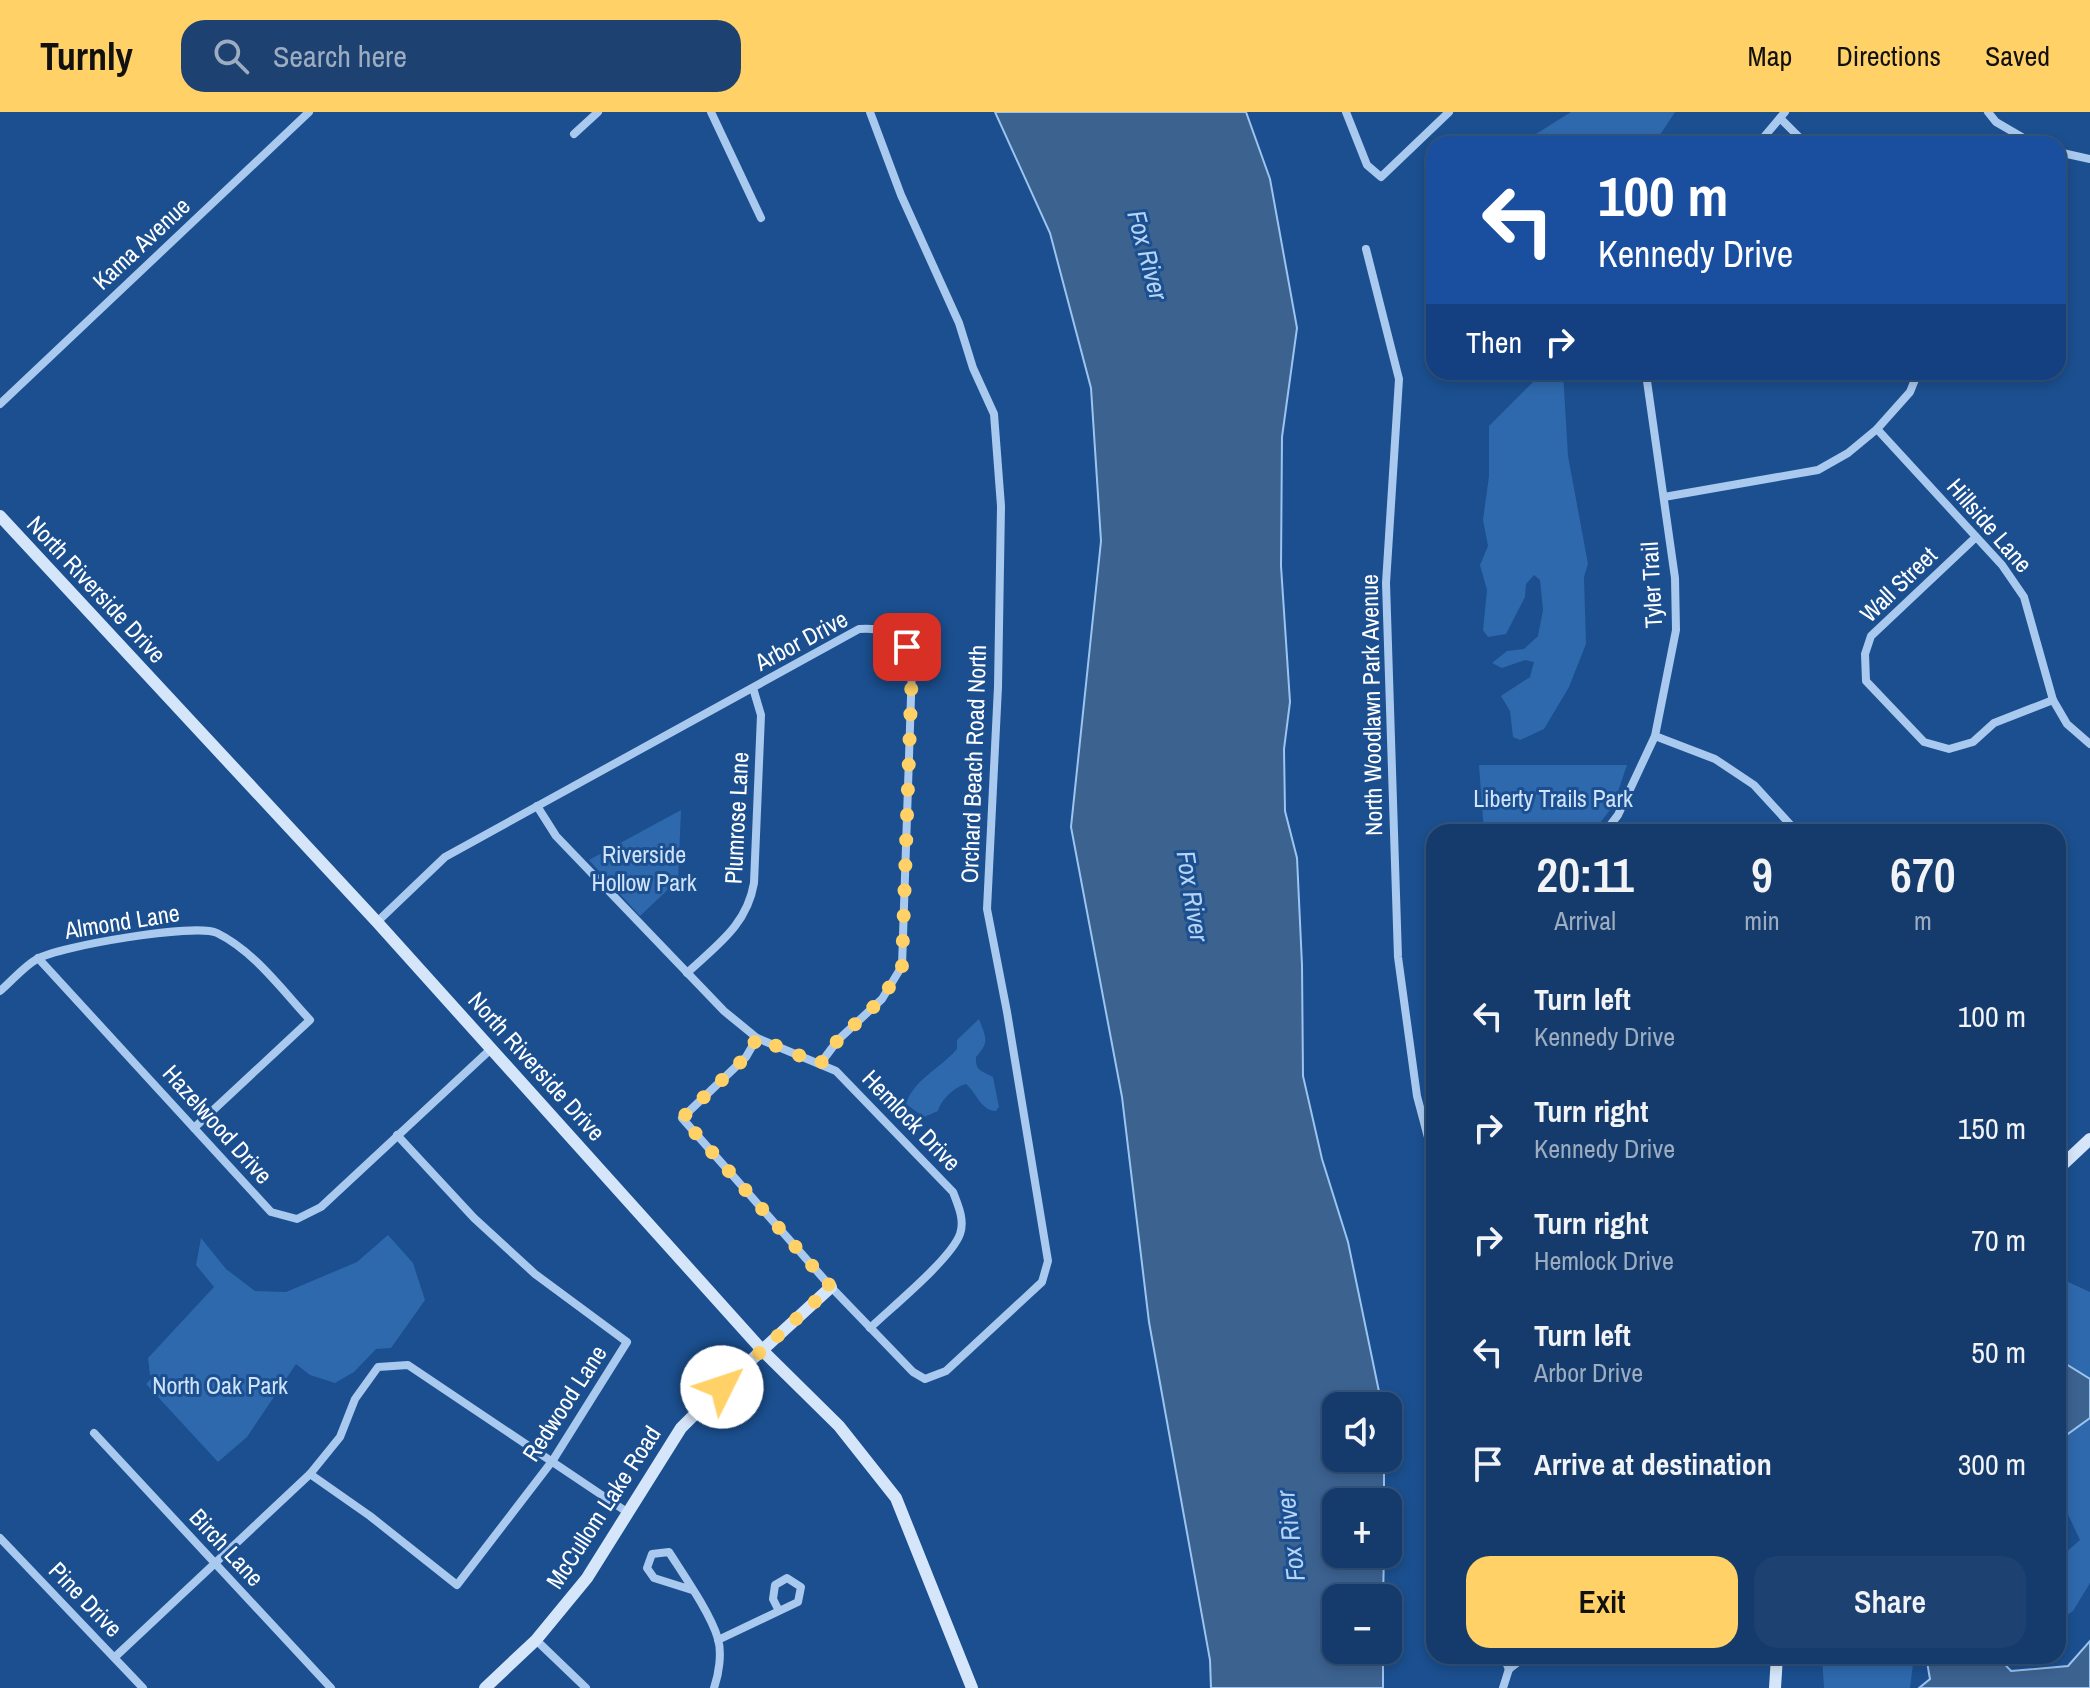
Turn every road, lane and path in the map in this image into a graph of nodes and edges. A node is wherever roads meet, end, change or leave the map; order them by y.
1 (309, 112) edge
2 (598, 112) edge
3 (711, 112) edge
4 (870, 112) edge
5 (1346, 112) edge
6 (1449, 112) edge
7 (1988, 112) edge
8 (1783, 115) edge
9 (574, 134) dead end
10 (1765, 136) edge
11 (1800, 136) edge
12 (2020, 136) edge
13 (2066, 154) edge
14 (2090, 159) edge
15 (761, 218) dead end
16 (1366, 249) dead end
17 (1647, 380) edge
18 (1915, 380) edge
19 (0, 404) edge
20 (1877, 429) junction
21 (1664, 497) junction
22 (0, 516) edge
23 (1976, 537) junction
24 (753, 688) junction
25 (2053, 700) junction
26 (1655, 736) junction
27 (2090, 744) edge
28 (537, 806) junction
29 (1611, 824) edge
30 (1790, 824) edge
31 (377, 922) junction
32 (38, 958) junction
33 (687, 973) junction
34 (0, 991) edge
35 (757, 1038) junction
36 (492, 1048) junction
37 (820, 1064) junction
38 (194, 1128) junction
39 (1426, 1130) edge
40 (397, 1135) junction
41 (2090, 1139) edge
42 (2066, 1162) edge
43 (831, 1287) junction
44 (870, 1328) junction
45 (763, 1351) junction
46 (94, 1433) dead end
47 (553, 1460) junction
48 (310, 1474) junction
49 (627, 1512) junction
50 (0, 1538) edge
51 (216, 1564) junction
52 (692, 1590) junction
53 (779, 1611) dead end
54 (536, 1640) junction
55 (718, 1640) junction
56 (115, 1657) junction
57 (1507, 1664) edge
58 (1516, 1664) edge
59 (1776, 1664) edge
60 (1509, 1669) junction
61 (143, 1688) edge
62 (331, 1688) edge
63 (485, 1688) edge
64 (586, 1688) edge
65 (714, 1688) edge
66 (972, 1688) edge
67 (1503, 1688) edge
68 (1775, 1688) edge

1 - 19 street, Kama Avenue
2 - 9 street
3 - 15 street
4 - 44 street, Orchard Beach Road North
5 - 6 street
7 - 12 street
8 - 10 street
8 - 11 street
13 - 14 street
16 - 39 street, North Woodlawn Park Avenue
17 - 21 street, Tyler Trail
18 - 20 street
20 - 21 street
20 - 23 street, Hillside Lane
21 - 26 street, Tyler Trail
22 - 31 street, North Riverside Drive
23 - 25 street, Hillside Lane
23 - 25 street, Wall Street
24 - 28 street, Arbor Drive
24 - 33 street, Plumrose Lane
24 - 37 street, Arbor Drive
25 - 27 street, Hillside Lane
26 - 29 street, Tyler Trail
26 - 30 street
28 - 31 street, Arbor Drive
28 - 33 street, Hemlock Drive
31 - 36 street, North Riverside Drive
32 - 34 street, Almond Lane
32 - 38 street, Hazelwood Drive
32 - 38 street, Almond Lane
33 - 35 street, Hemlock Drive
35 - 37 street, Hemlock Drive
35 - 43 street
36 - 40 street, Hazelwood Drive
36 - 45 street, North Riverside Drive
37 - 44 street, Hemlock Drive
38 - 40 street, Hazelwood Drive
40 - 47 street, Redwood Lane
41 - 42 street
43 - 44 street
43 - 45 street, McCullom Lake Road
45 - 49 street, McCullom Lake Road
45 - 66 street, North Riverside Drive
46 - 51 street, Birch Lane
47 - 48 street
47 - 48 street, Redwood Lane
47 - 49 street
48 - 51 street
49 - 54 street, McCullom Lake Road
50 - 56 street, Pine Drive
51 - 56 street
51 - 62 street, Birch Lane
52 - 52 street
52 - 55 street
53 - 55 street
54 - 63 street, McCullom Lake Road
54 - 64 street
55 - 65 street
56 - 61 street, Pine Drive
57 - 60 street
58 - 60 street
59 - 68 street
60 - 67 street

